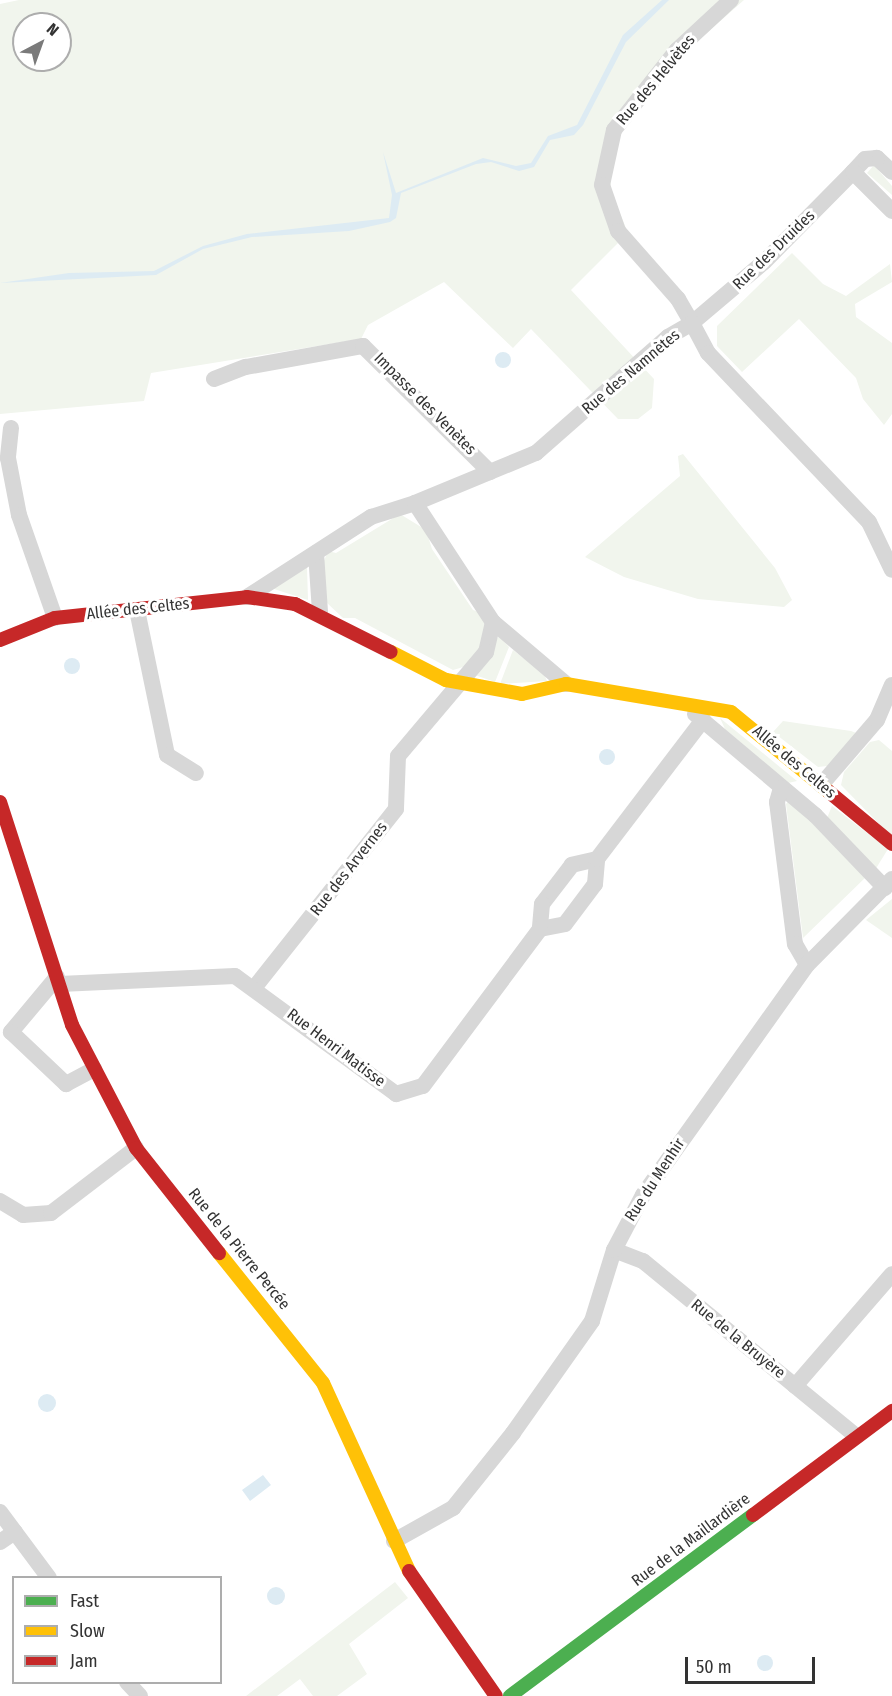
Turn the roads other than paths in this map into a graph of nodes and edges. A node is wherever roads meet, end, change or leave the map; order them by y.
1 (731, 0) edge
2 (853, 172) junction
3 (892, 172) edge
4 (892, 211) edge
5 (692, 323) junction
6 (214, 379) dead end
7 (11, 428) dead end
8 (490, 472) junction
9 (416, 503) junction
10 (316, 553) junction
11 (892, 570) edge
12 (247, 597) junction
13 (137, 610) junction
14 (320, 612) junction
15 (55, 618) junction
16 (493, 622) junction
17 (30, 626) junction
18 (0, 629) edge
19 (0, 640) edge
20 (456, 682) junction
21 (567, 684) junction
22 (892, 685) edge
23 (683, 704) junction
24 (703, 720) junction
25 (196, 773) dead end
26 (821, 784) junction
27 (781, 788) junction
28 (0, 802) edge
29 (892, 844) edge
30 (597, 859) junction
31 (888, 884) edge
32 (540, 929) junction
33 (807, 965) junction
34 (58, 981) junction
35 (255, 987) junction
36 (94, 1070) junction
37 (135, 1148) junction
38 (0, 1201) edge
39 (614, 1250) junction
40 (892, 1275) edge
41 (795, 1386) junction
42 (892, 1411) edge
43 (856, 1436) junction
44 (0, 1512) edge
45 (15, 1532) junction
46 (394, 1541) junction
47 (0, 1542) edge
48 (48, 1576) edge
49 (496, 1696) edge
50 (510, 1696) edge

1 - 5 street, Rue des Helvètes
2 - 3 street, Rue des Druides
2 - 4 street
2 - 5 street, Rue des Druides
5 - 8 street, Rue des Namnètes
5 - 11 street, Rue des Namnètes
6 - 8 street, Impasse des Venètes
7 - 15 street
8 - 9 street, Rue des Namnètes
9 - 10 street, Allée des Celtes
9 - 16 street, Allée des Celtes
10 - 12 street, Allée des Celtes
10 - 14 street
12 - 13 street, Allée des Celtes
12 - 14 street, Allée des Celtes
13 - 15 street, Allée des Celtes
13 - 25 street
14 - 20 street, Allée des Celtes
15 - 17 street, Allée des Celtes
16 - 20 street
16 - 21 street, Allée des Celtes
17 - 18 street, Allée des Celtes
17 - 19 street, Allée des Celtes
20 - 21 street, Allée des Celtes
20 - 35 street, Rue des Arvernes
21 - 23 street, Allée des Celtes
22 - 26 street
23 - 24 street, Allée des Celtes
23 - 26 street, Allée des Celtes
24 - 27 street, Allée des Celtes
24 - 30 street
26 - 29 street, Allée des Celtes
27 - 31 street, Allée des Celtes
27 - 33 street, Allée des Celtes
28 - 34 street, Rue de la Pierre Percée
30 - 32 street, Rue Henri Matisse
30 - 32 street
31 - 33 street, Rue du Menhir
32 - 35 street, Rue Henri Matisse
33 - 39 street, Rue du Menhir
34 - 35 street, Rue Henri Matisse
34 - 36 street, Rue de la Pierre Percée
34 - 36 street
36 - 37 street, Rue de la Pierre Percée
37 - 38 street
37 - 46 street, Rue de la Pierre Percée
39 - 41 street, Rue de la Bruyère
39 - 46 street, Rue du Menhir
40 - 41 street
41 - 43 street, Rue de la Bruyère
42 - 43 street, Rue de la Maillardière
43 - 50 street, Rue de la Maillardière
44 - 45 street
45 - 47 street
45 - 48 street
46 - 49 street, Rue de la Pierre Percée

